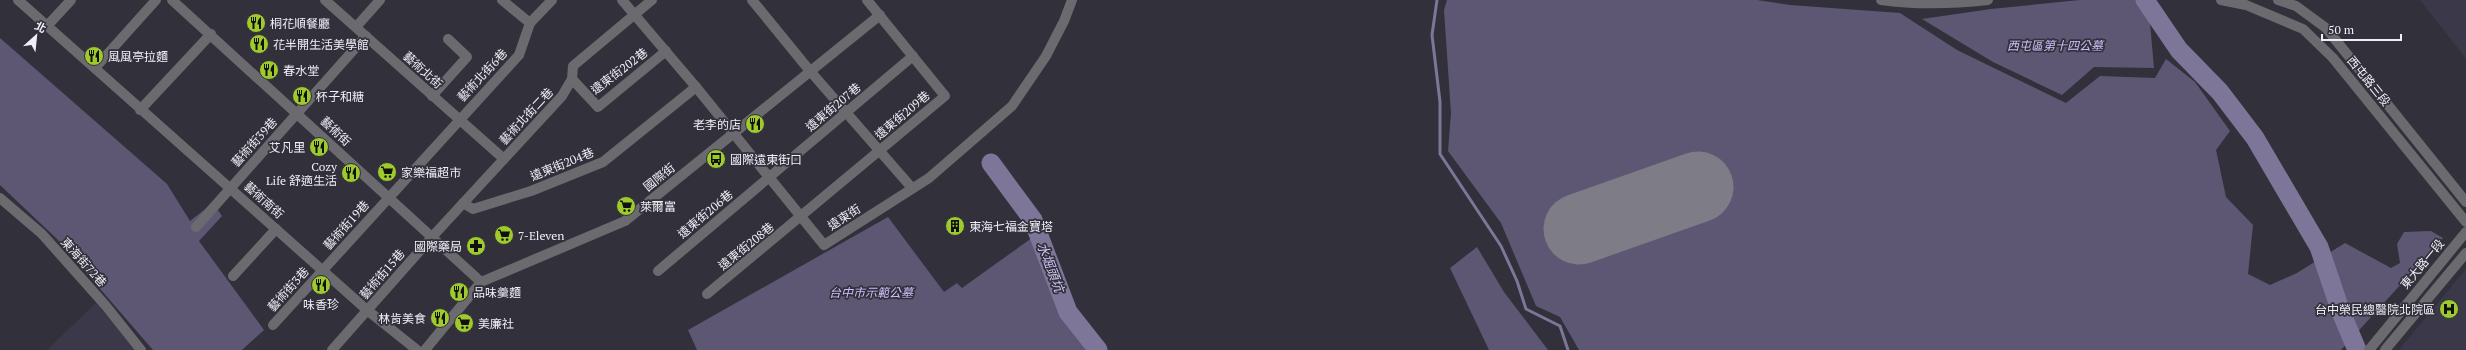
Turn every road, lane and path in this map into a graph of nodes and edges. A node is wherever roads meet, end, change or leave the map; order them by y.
1 (18, 0) edge
2 (71, 0) edge
3 (156, 0) edge
4 (172, 0) edge
5 (325, 0) edge
6 (380, 0) edge
7 (502, 0) edge
8 (552, 0) edge
9 (622, 0) edge
10 (652, 0) edge
11 (752, 0) edge
12 (867, 0) edge
13 (1072, 0) edge
14 (1880, 0) edge
15 (1988, 0) edge
16 (2221, 0) edge
17 (2278, 0) edge
18 (636, 15) junction
19 (880, 15) junction
20 (530, 23) junction
21 (48, 26) junction
22 (356, 27) junction
23 (211, 34) junction
24 (366, 36) junction
25 (448, 39) dead end
26 (666, 51) junction
27 (913, 56) junction
28 (95, 68) junction
29 (810, 71) junction
30 (572, 79) junction
31 (696, 87) junction
32 (432, 96) junction
33 (140, 110) junction
34 (847, 113) junction
35 (297, 114) junction
36 (458, 120) junction
37 (734, 133) junction
38 (880, 151) junction
39 (504, 159) junction
40 (769, 177) junction
41 (230, 187) junction
42 (912, 188) junction
43 (388, 197) junction
44 (0, 198) edge
45 (2466, 202) edge
46 (463, 203) junction
47 (801, 217) junction
48 (2466, 222) edge
49 (196, 227) dead end
50 (276, 229) junction
51 (2466, 232) edge
52 (432, 237) junction
53 (2466, 253) edge
54 (322, 270) junction
55 (658, 271) dead end
56 (233, 276) dead end
57 (481, 282) junction
58 (707, 294) dead end
59 (367, 310) junction
60 (273, 325) dead end
61 (2370, 348) edge
62 (141, 350) edge
63 (332, 350) edge
64 (417, 350) edge
65 (425, 350) edge
66 (2385, 350) edge

1 - 21 street, 藝術南街
2 - 21 street
3 - 28 street
4 - 23 street, 藝術街
5 - 22 street, 藝術北街
6 - 22 street
7 - 20 street
8 - 20 street
9 - 18 street, 遠東街
10 - 18 street
11 - 29 street
12 - 19 street, 遠東街209巷
13 - 42 street, 遠東街
14 - 15 street
16 - 48 street, 西屯路三段
17 - 45 street, 西屯路三段
18 - 26 street, 遠東街
18 - 30 street, 藝術北街二巷
19 - 27 street, 遠東街209巷
19 - 29 street, 國際街
20 - 36 street, 藝術北街6巷
21 - 28 street, 藝術南街
22 - 24 street, 藝術北街
23 - 33 street
23 - 35 street, 藝術街
24 - 32 street, 藝術北街
24 - 35 street, 藝術街39巷
25 - 32 street, 藝術北街6巷
26 - 30 street, 遠東街202巷
26 - 31 street, 遠東街
27 - 34 street, 遠東街207巷
27 - 38 street, 遠東街209巷
28 - 33 street, 藝術南街
29 - 34 street
29 - 37 street, 國際街
30 - 39 street, 藝術北街二巷
31 - 37 street, 遠東街
31 - 46 street, 遠東街204巷
32 - 36 street, 藝術北街
33 - 41 street, 藝術南街
34 - 38 street
34 - 40 street, 遠東街207巷
35 - 41 street, 藝術街39巷
35 - 43 street, 藝術街
36 - 39 street, 藝術北街
36 - 43 street, 藝術北街6巷
37 - 40 street, 遠東街
37 - 57 street, 國際街
38 - 42 street
38 - 47 street, 遠東街209巷
39 - 46 street, 藝術北街二巷
40 - 47 street, 遠東街
40 - 55 street, 遠東街206巷
41 - 49 street, 藝術街39巷
41 - 50 street, 藝術南街
42 - 47 street, 遠東街
43 - 52 street, 藝術街
43 - 54 street, 藝術街19巷
44 - 62 street, 東海街72巷
46 - 52 street, 藝術街15巷
47 - 58 street, 遠東街208巷
50 - 54 street, 藝術南街
50 - 56 street
51 - 61 street, 東大路一段
52 - 57 street, 藝術街
52 - 59 street, 藝術街15巷
53 - 66 street
54 - 59 street, 藝術南街
54 - 60 street, 藝術街3巷
57 - 65 street, 國際街
59 - 63 street, 藝術街15巷
59 - 64 street, 藝術南街

